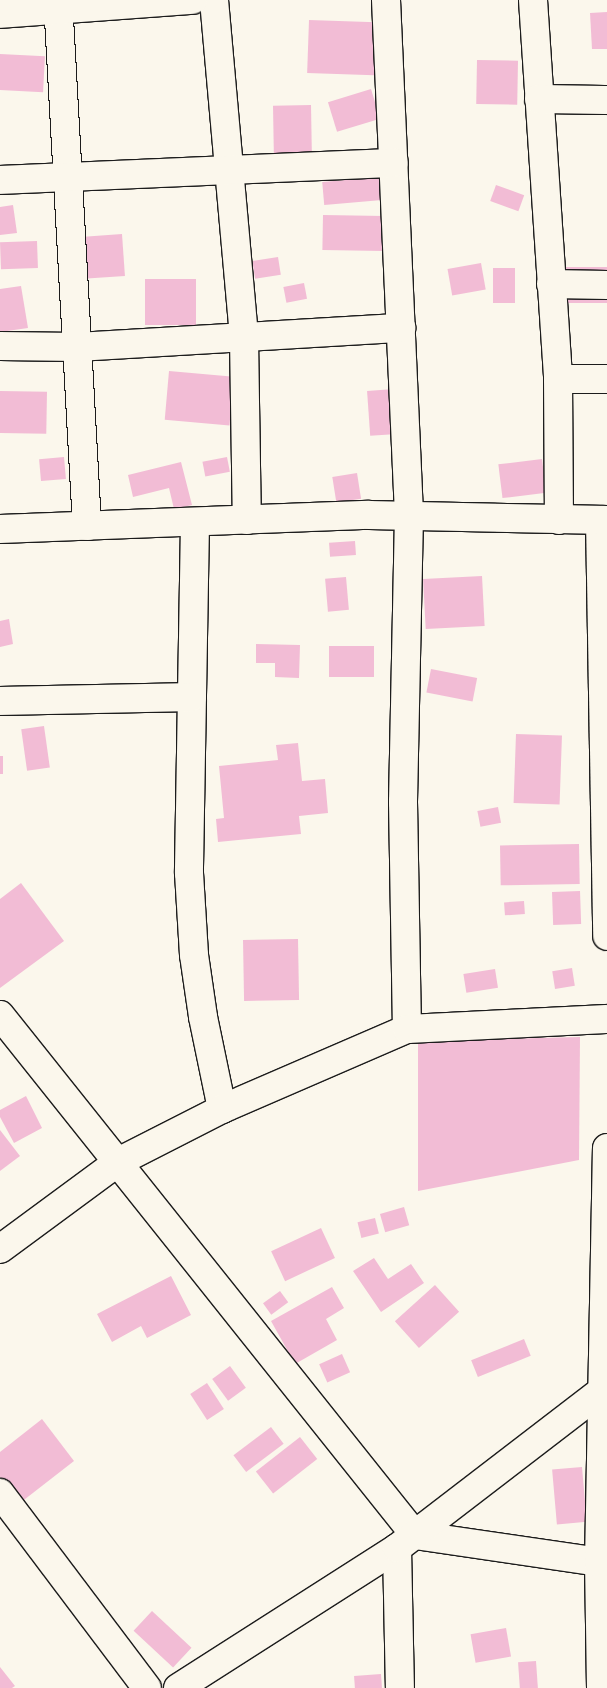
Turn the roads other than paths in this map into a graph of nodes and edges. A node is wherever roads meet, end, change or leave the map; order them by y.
1 (192, 0) edge
2 (214, 0) edge
3 (386, 0) edge
4 (533, 0) edge
5 (58, 5) edge
6 (0, 14) edge
7 (538, 99) junction
8 (607, 100) edge
9 (394, 163) junction
10 (229, 172) junction
11 (69, 178) junction
12 (0, 180) edge
13 (551, 284) junction
14 (607, 285) edge
15 (401, 328) junction
16 (244, 338) junction
17 (0, 346) edge
18 (77, 347) junction
19 (558, 379) junction
20 (607, 379) edge
21 (409, 515) junction
22 (247, 520) junction
23 (559, 520) junction
24 (603, 520) edge
25 (195, 523) junction
26 (87, 526) junction
27 (0, 529) edge
28 (192, 697) junction
29 (0, 701) edge
30 (607, 936) edge
31 (0, 1015) edge
32 (607, 1019) edge
33 (407, 1029) junction
34 (222, 1109) junction
35 (607, 1148) edge
36 (118, 1162) junction
37 (0, 1249) edge
38 (606, 1388) edge
39 (0, 1493) edge
40 (406, 1541) junction
41 (603, 1563) edge
42 (147, 1688) edge
43 (178, 1688) edge
44 (400, 1688) edge
45 (601, 1688) edge

1 - 5 street
2 - 10 street
3 - 9 street
4 - 7 street
5 - 6 street
5 - 11 street
7 - 8 street
7 - 13 street
9 - 10 street
9 - 15 street
10 - 11 street
10 - 16 street
11 - 12 street
11 - 18 street
13 - 14 street
13 - 19 street
15 - 16 street
15 - 21 street
16 - 18 street
16 - 22 street
17 - 18 street
18 - 26 street
19 - 20 street
19 - 23 street
21 - 22 street
21 - 23 street
21 - 33 street
22 - 25 street
23 - 24 street
24 - 30 street
25 - 26 street
25 - 28 street
26 - 27 street
28 - 29 street
28 - 34 street
31 - 36 street
32 - 33 street
33 - 34 street
34 - 36 street
35 - 38 street
36 - 37 street
36 - 40 street
38 - 40 street
38 - 41 street
39 - 42 street
40 - 41 street
40 - 43 street
40 - 44 street
41 - 45 street

